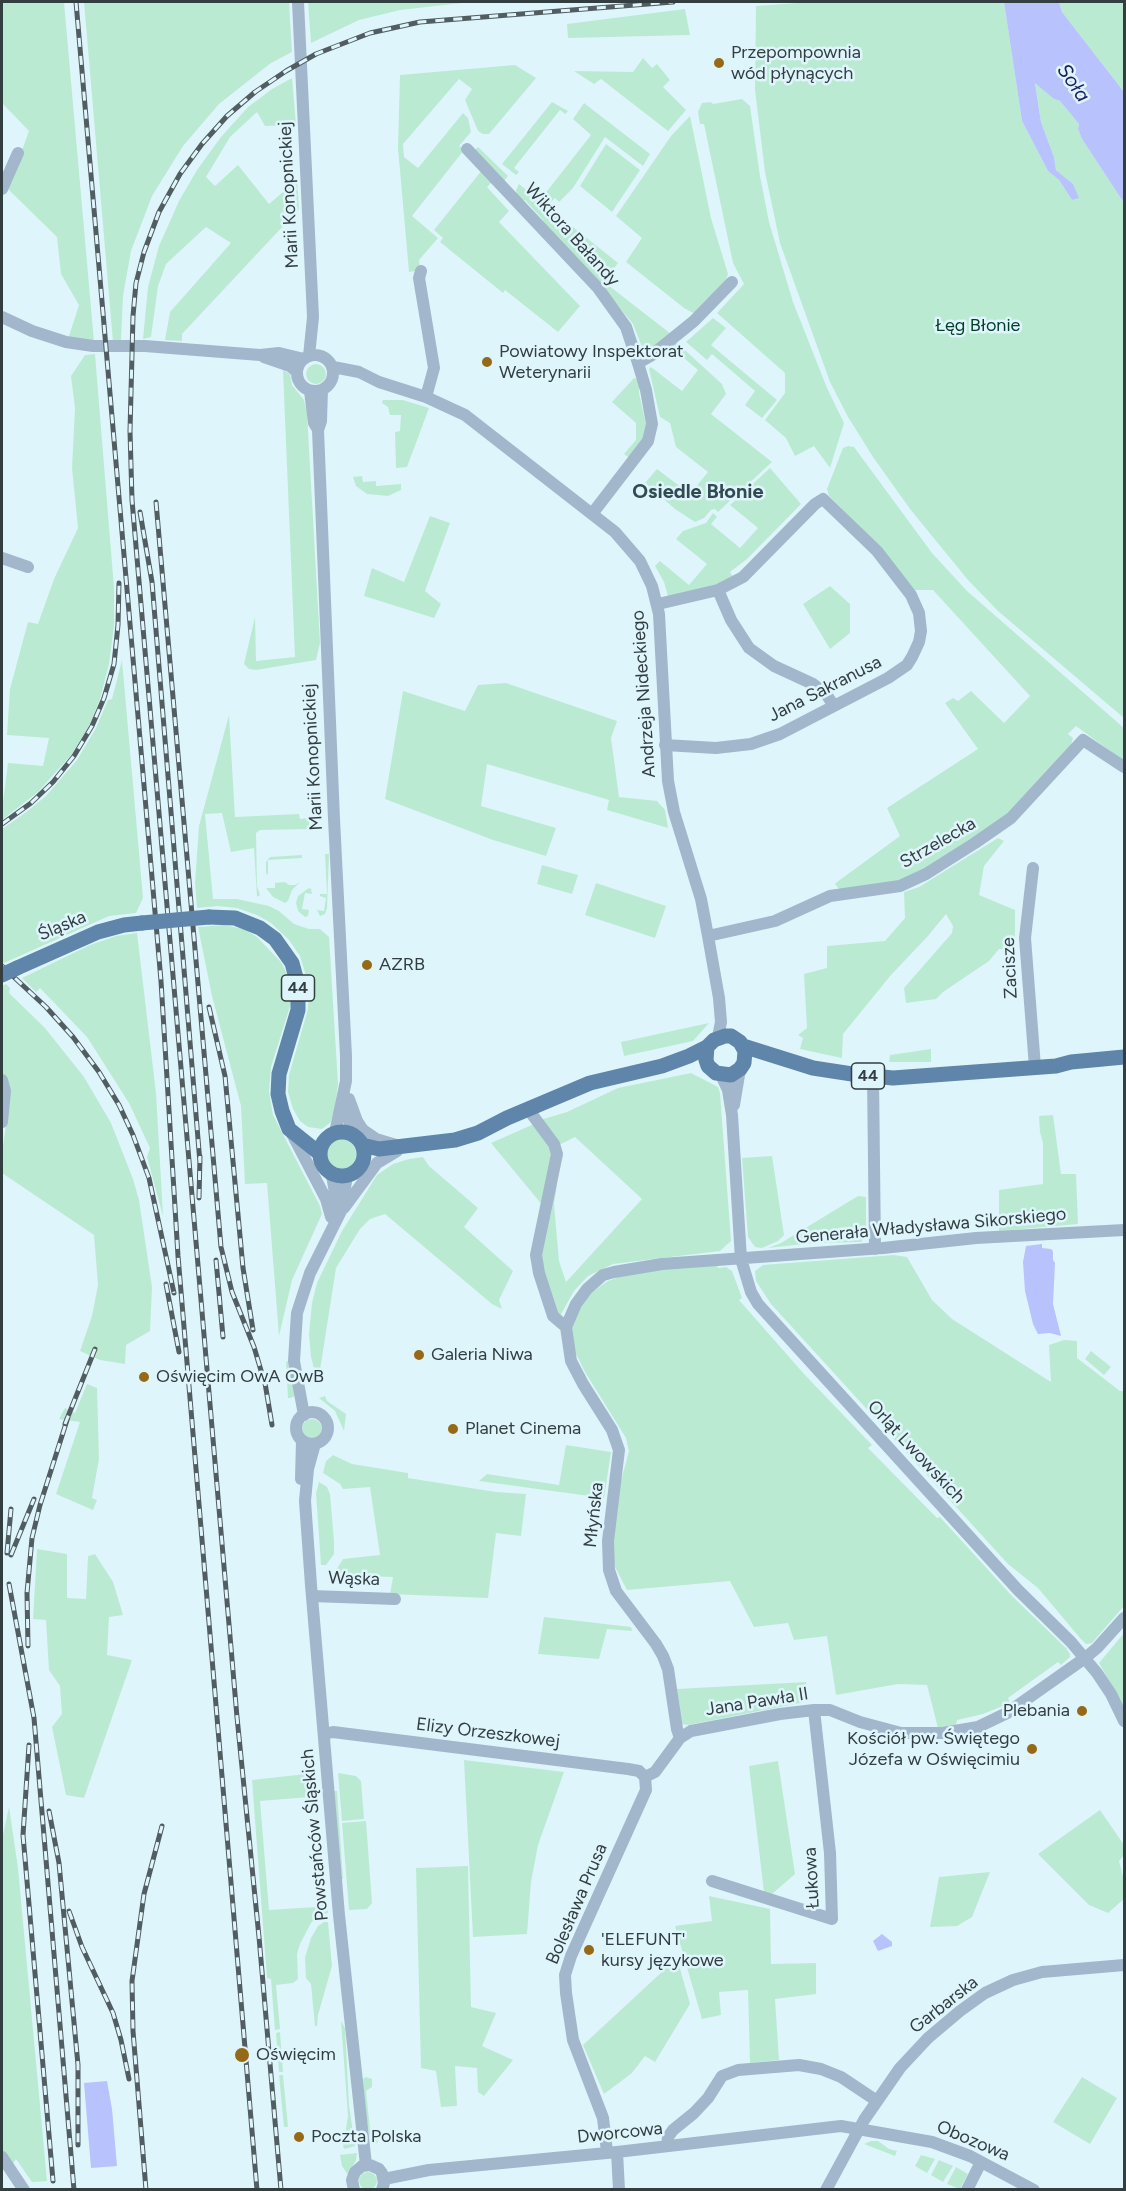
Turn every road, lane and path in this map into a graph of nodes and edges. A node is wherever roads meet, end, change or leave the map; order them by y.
1 (298, 2) edge
2 (467, 148) dead end
3 (18, 153) dead end
4 (2, 189) edge
5 (421, 271) dead end
6 (732, 282) dead end
7 (2, 317) edge
8 (260, 355) junction
9 (311, 357) junction
10 (638, 363) junction
11 (297, 372) junction
12 (333, 373) junction
13 (316, 391) junction
14 (426, 397) junction
15 (592, 514) junction
16 (2, 558) edge
17 (28, 567) dead end
18 (718, 590) junction
19 (658, 604) junction
20 (834, 706) junction
21 (665, 745) junction
22 (1125, 767) edge
23 (1033, 868) dead end
24 (708, 936) junction
25 (2, 975) edge
26 (719, 998) junction
27 (713, 1042) junction
28 (740, 1043) junction
29 (1125, 1057) edge
30 (789, 1062) junction
31 (662, 1065) junction
32 (742, 1066) junction
33 (1056, 1066) junction
34 (1125, 1066) edge
35 (1035, 1067) junction
36 (715, 1070) junction
37 (873, 1076) junction
38 (2, 1080) edge
39 (346, 1081) junction
40 (349, 1099) junction
41 (528, 1109) junction
42 (282, 1111) junction
43 (732, 1115) junction
44 (2, 1122) edge
45 (289, 1129) junction
46 (332, 1140) junction
47 (402, 1147) junction
48 (363, 1153) junction
49 (340, 1176) junction
50 (336, 1214) junction
51 (1125, 1230) edge
52 (875, 1249) junction
53 (741, 1259) junction
54 (566, 1326) junction
55 (309, 1413) junction
56 (302, 1441) junction
57 (315, 1444) junction
58 (305, 1501) junction
59 (312, 1596) junction
60 (395, 1599) dead end
61 (1125, 1618) edge
62 (1085, 1658) junction
63 (814, 1710) junction
64 (1125, 1721) edge
65 (324, 1734) junction
66 (680, 1738) junction
67 (645, 1777) junction
68 (712, 1881) dead end
69 (1125, 1965) edge
70 (877, 2101) junction
71 (860, 2129) junction
72 (667, 2146) junction
73 (612, 2152) junction
74 (2, 2157) edge
75 (981, 2162) junction
76 (366, 2165) junction
77 (383, 2184) edge
78 (24, 2190) edge
79 (354, 2190) edge
80 (619, 2190) edge
81 (826, 2190) edge
82 (967, 2190) edge
83 (1034, 2190) edge

1 - 9 street, Marii Konopnickiej
2 - 10 street, Wiktora Bałandy
3 - 4 street
5 - 14 street
6 - 10 street
7 - 8 street
8 - 9 street
8 - 11 street
9 - 11 street
9 - 12 street
10 - 15 street, Wiktora Bałandy
11 - 13 street
12 - 13 street
12 - 14 street, Andrzeja Nideckiego
13 - 39 street, Marii Konopnickiej
14 - 15 street, Andrzeja Nideckiego
15 - 19 street, Andrzeja Nideckiego
16 - 17 street
18 - 19 street
18 - 20 street
18 - 20 street, Jana Sakranusa
19 - 21 street, Andrzeja Nideckiego
20 - 21 street, Jana Sakranusa
21 - 24 street, Andrzeja Nideckiego
22 - 24 street, Strzelecka
23 - 35 street, Zacisze
24 - 26 street, Andrzeja Nideckiego
25 - 42 main road, Śląska / 44, bridge
26 - 27 street, Andrzeja Nideckiego
26 - 28 street, Andrzeja Nideckiego
27 - 28 main road, 44
27 - 31 main road, 44
27 - 36 main road
28 - 30 main road, 44
28 - 32 main road
29 - 33 main road, 44
30 - 32 main road, 44
30 - 37 main road, 44
31 - 36 main road, 44
31 - 41 main road, 44
32 - 36 main road, 44
32 - 43 street, Orląt Lwowskich
33 - 34 main road, 44
33 - 35 main road, 44
35 - 37 main road, 44
36 - 43 street, Orląt Lwowskich
37 - 52 street
38 - 44 street
39 - 40 street, Marii Konopnickiej
39 - 46 street, Marii Konopnickiej
40 - 46 street, Marii Konopnickiej
40 - 47 street
41 - 47 main road, 44
41 - 54 street, Młyńska
42 - 45 main road, 44
42 - 46 main road
43 - 53 street, Orląt Lwowskich
45 - 46 main road
45 - 50 street
46 - 48 main road
46 - 49 main road
47 - 48 main road, 44
47 - 50 street
48 - 49 main road
49 - 50 street
50 - 55 street
51 - 52 street, Generała Władysława Sikorskiego
52 - 53 street, Generała Władysława Sikorskiego
53 - 54 street
53 - 62 street, Orląt Lwowskich
54 - 66 street, Młyńska
55 - 56 street
55 - 57 street
56 - 57 street
56 - 58 street, Powstańców Śląskich
57 - 58 street, Powstańców Śląskich
58 - 59 street, Powstańców Śląskich
59 - 60 street, Wąska
59 - 65 street, Powstańców Śląskich
61 - 62 street, Jana Pawła II
62 - 63 street, Jana Pawła II
62 - 64 street, Orląt Lwowskich
63 - 66 street, Jana Pawła II
63 - 68 street, Łukowa
65 - 67 street, Elizy Orzeszkowej
65 - 76 street, Powstańców Śląskich
66 - 67 street
67 - 73 street, Bolesława Prusa
69 - 70 street, Garbarska
70 - 71 street, Garbarska
70 - 72 street
71 - 72 street, Dworcowa
71 - 75 street, Obozowa
71 - 81 street, Garbarska
72 - 73 street, Dworcowa
73 - 77 street, Dworcowa
73 - 80 street, Bolesława Prusa
74 - 78 street
75 - 82 street
75 - 83 street, Obozowa
76 - 77 street
76 - 79 street

